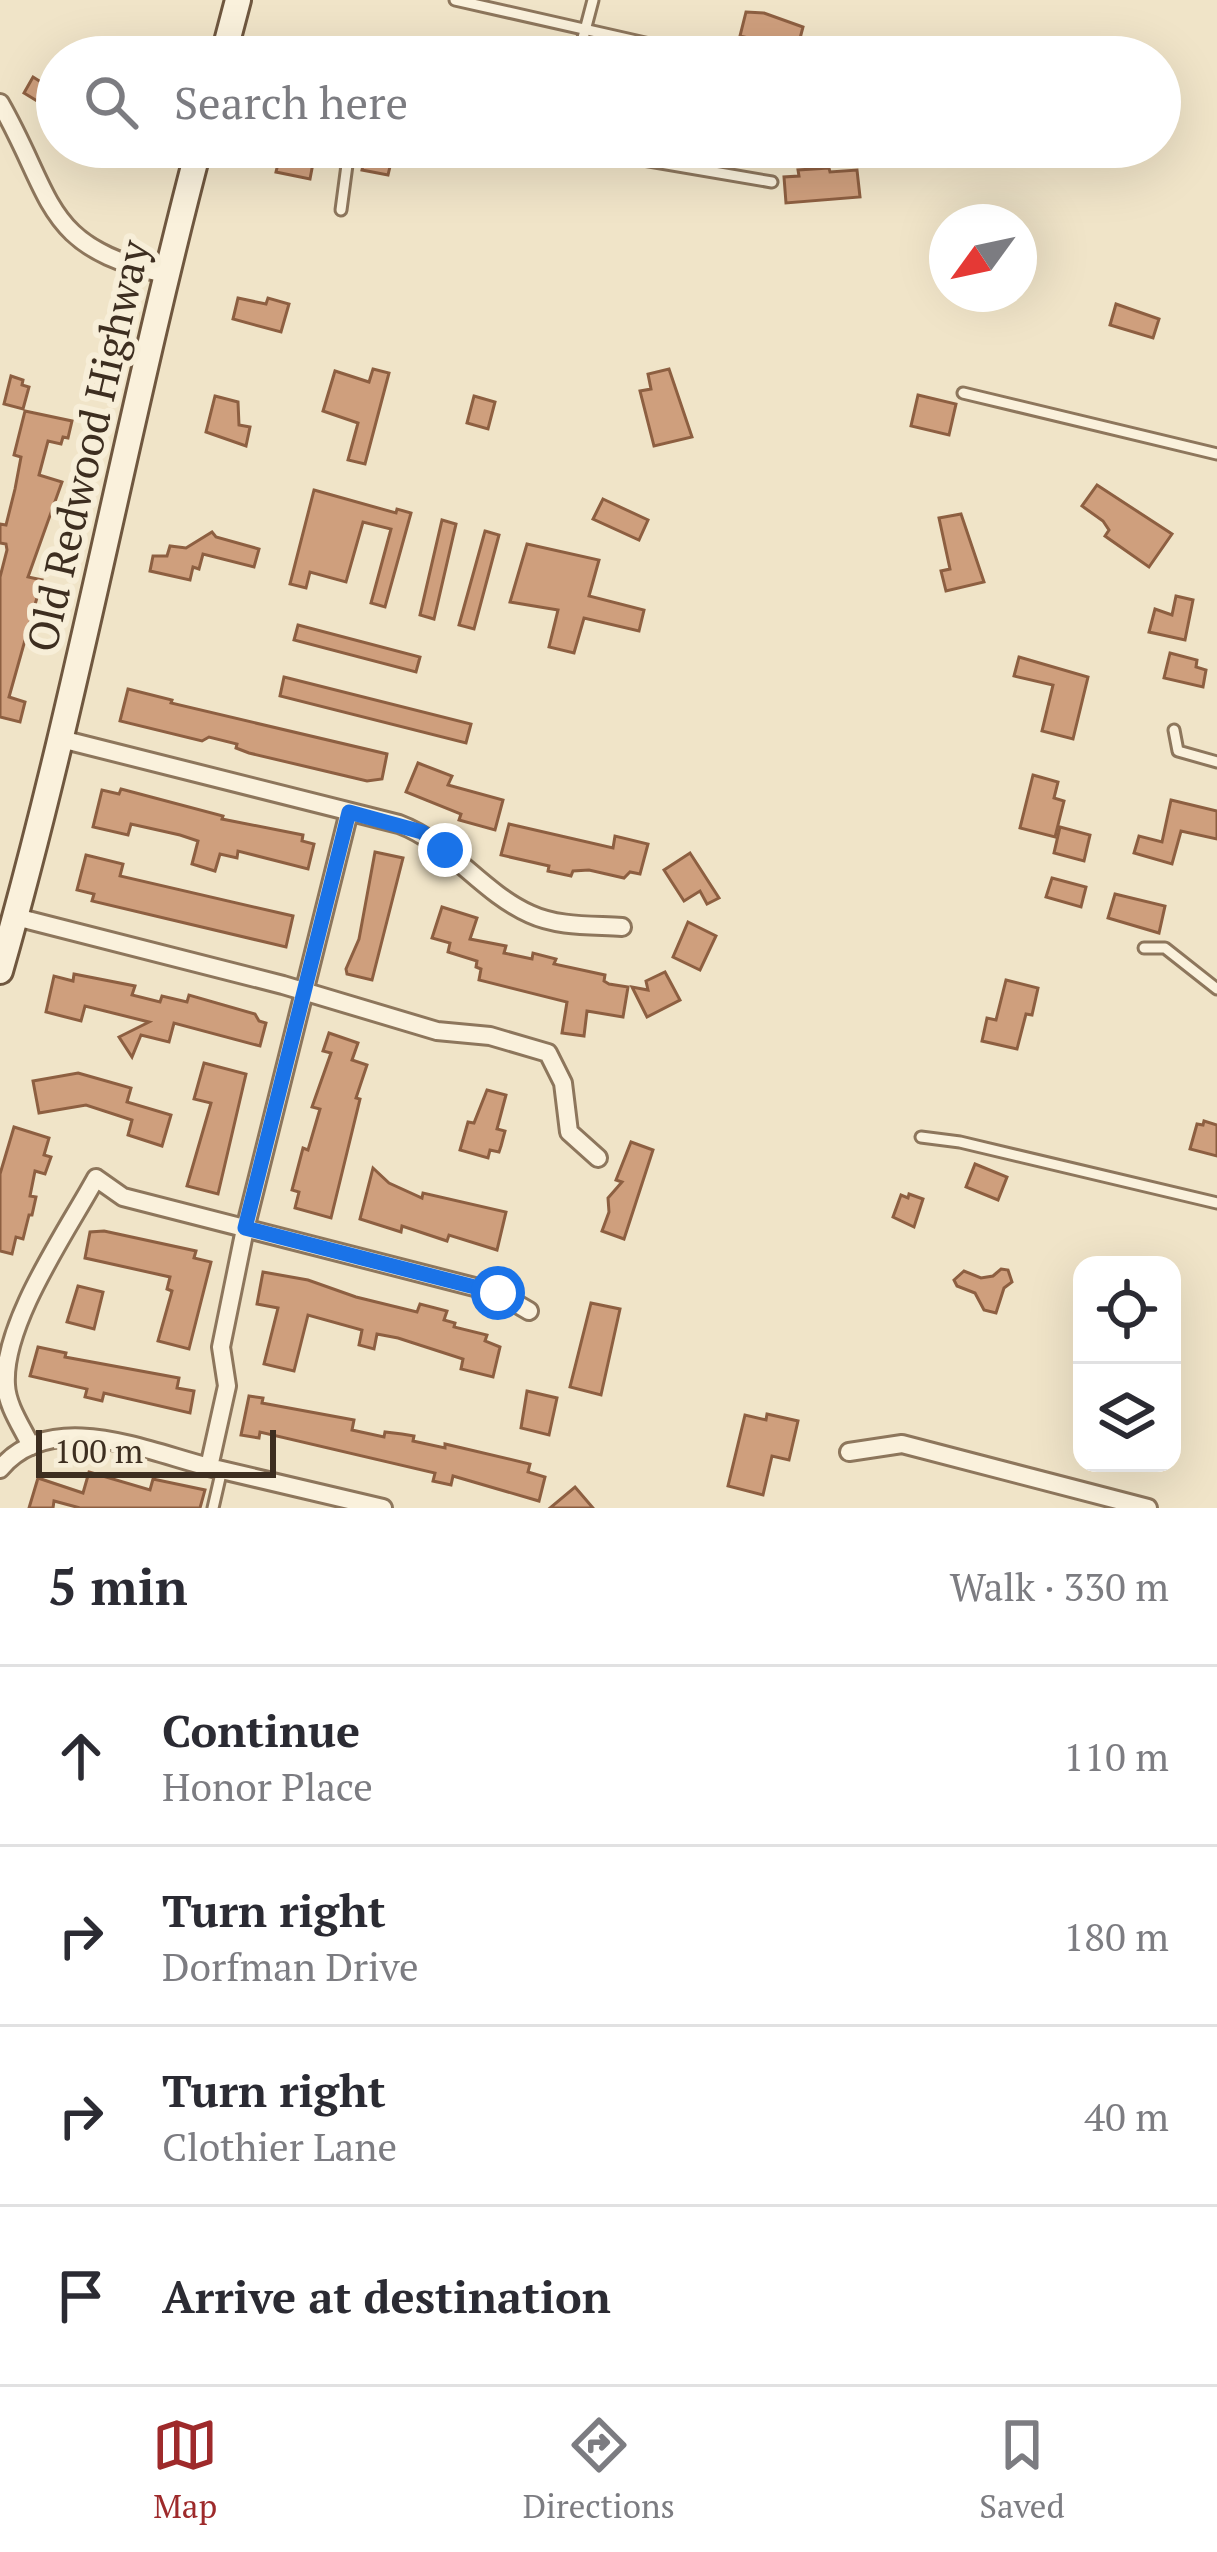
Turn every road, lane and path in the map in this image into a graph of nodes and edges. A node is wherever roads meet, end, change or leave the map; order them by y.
1 (238, 0) edge
2 (454, 0) edge
3 (593, 0) edge
4 (585, 29) junction
5 (229, 36) edge
6 (583, 36) edge
7 (616, 36) edge
8 (0, 103) edge
9 (194, 168) edge
10 (347, 168) edge
11 (698, 168) edge
12 (772, 182) dead end
13 (341, 210) dead end
14 (166, 274) junction
15 (963, 393) dead end
16 (1217, 454) edge
17 (1174, 730) dead end
18 (61, 739) junction
19 (1217, 762) edge
20 (349, 812) junction
21 (16, 917) junction
22 (622, 927) dead end
23 (1144, 948) dead end
24 (0, 971) edge
25 (1217, 989) edge
26 (305, 992) junction
27 (921, 1137) dead end
28 (598, 1159) dead end
29 (1217, 1203) edge
30 (245, 1228) junction
31 (529, 1311) dead end
32 (31, 1446) junction
33 (849, 1452) dead end
34 (215, 1468) junction
35 (0, 1469) edge
36 (213, 1508) edge
37 (383, 1508) edge
38 (1148, 1508) edge

1 - 5 main road
2 - 4 lane
3 - 4 lane
4 - 6 lane
4 - 7 lane
8 - 14 street
9 - 14 main road, Old Redwood Highway
10 - 13 lane
11 - 12 lane
14 - 18 main road, Old Redwood Highway
15 - 16 lane
17 - 19 lane
18 - 20 street
18 - 21 main road, Old Redwood Highway
20 - 22 street
20 - 26 street
21 - 24 main road, Old Redwood Highway
21 - 26 street
23 - 25 lane
26 - 28 street
26 - 30 street
27 - 29 lane
30 - 31 street
30 - 32 street
30 - 34 street
32 - 34 street
32 - 35 street
33 - 38 street
34 - 36 lane
34 - 37 street

